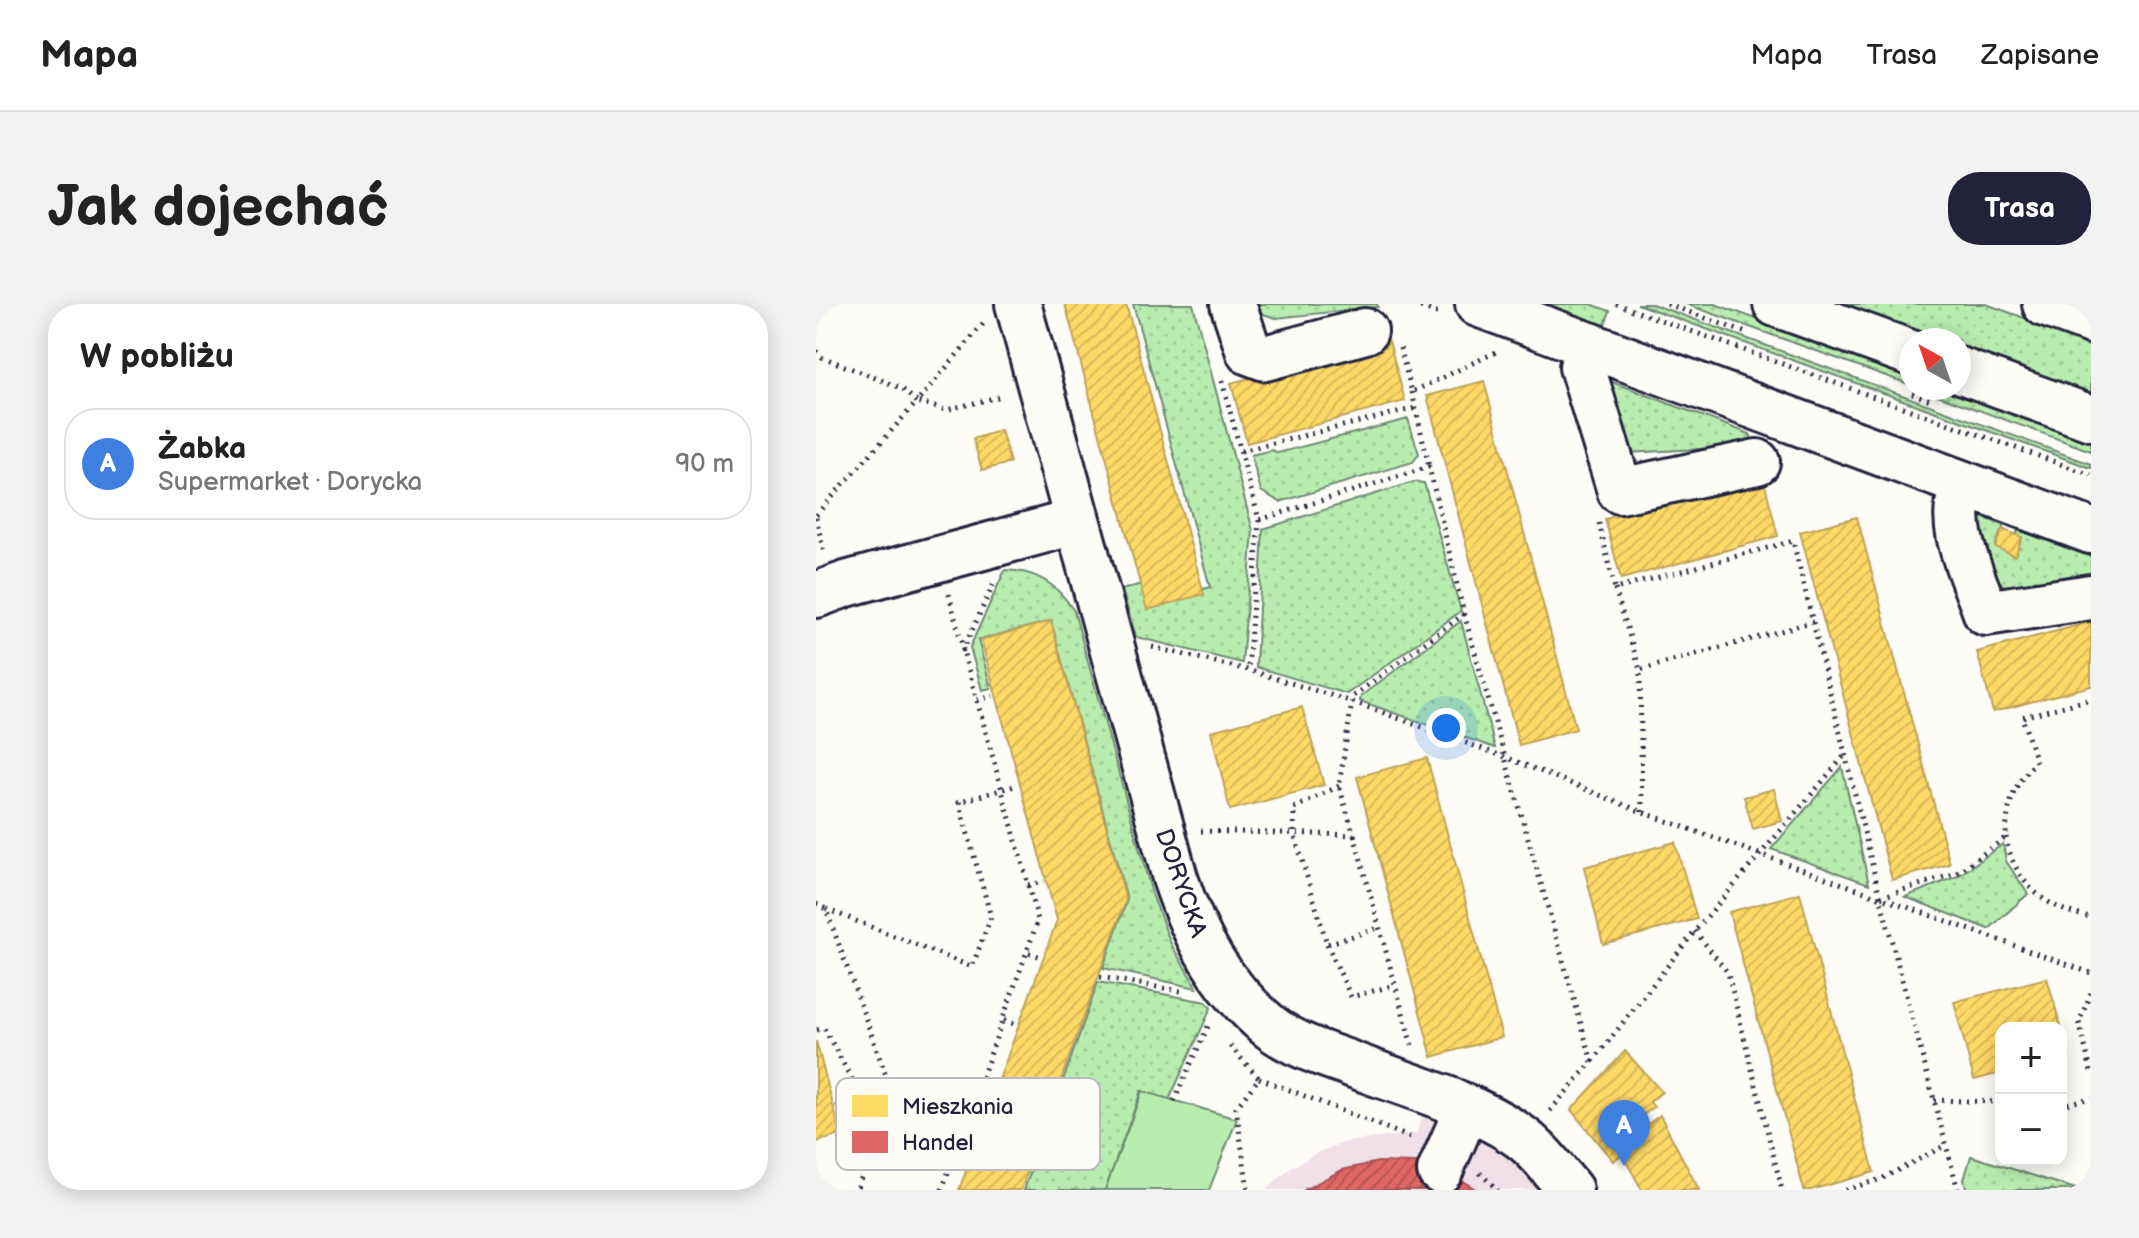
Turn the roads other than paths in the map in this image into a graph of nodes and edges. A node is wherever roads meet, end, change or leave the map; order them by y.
1 (1233, 304) edge
2 (1776, 304) edge
3 (2045, 304) edge
4 (1467, 312) edge
5 (1001, 313) edge
6 (2091, 321) edge
7 (1380, 332) road end
8 (1590, 345) junction
9 (1899, 349) edge
10 (1971, 374) edge
11 (2091, 418) edge
12 (1757, 462) dead end
13 (1964, 486) junction
14 (1075, 522) junction
15 (2091, 531) edge
16 (822, 581) edge
17 (2091, 597) edge
18 (1467, 1109) junction
19 (1444, 1162) road end
20 (1570, 1190) edge

1 - 7 street
2 - 9 street
3 - 6 street
4 - 8 street
5 - 14 street, DORYCKA
8 - 12 street
8 - 13 street
10 - 11 street
13 - 15 street
13 - 17 street
14 - 16 street
14 - 18 street, DORYCKA
18 - 19 street
18 - 20 street, DORYCKA

